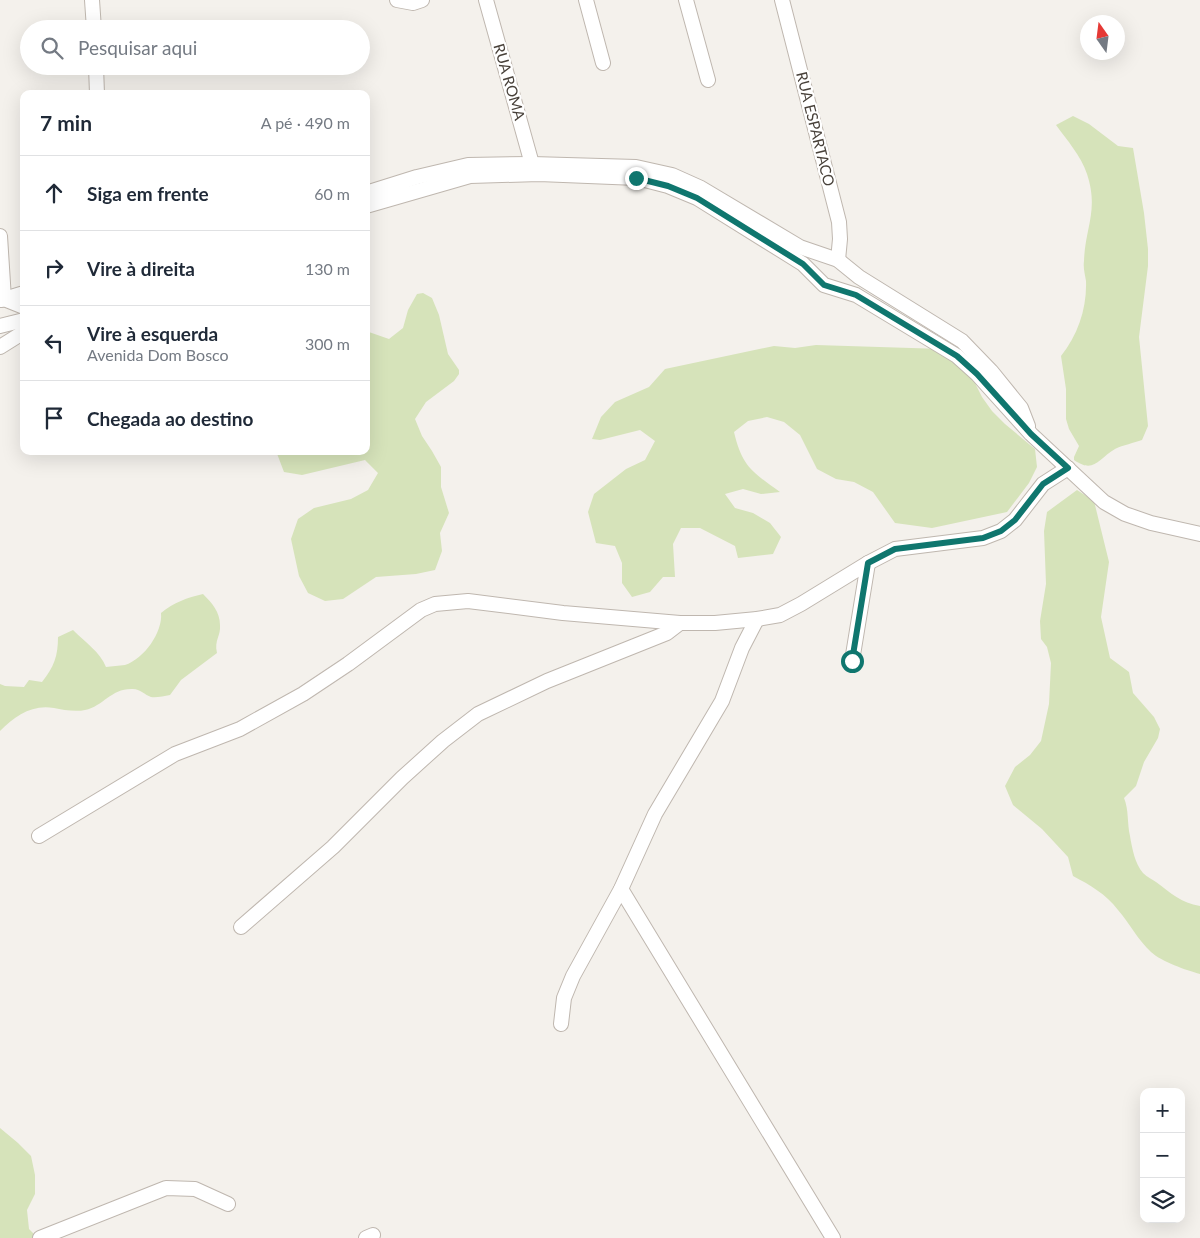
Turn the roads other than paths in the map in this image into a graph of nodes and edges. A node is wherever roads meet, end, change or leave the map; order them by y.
1 (92, 0) edge
2 (397, 0) edge
3 (486, 0) edge
4 (586, 0) edge
5 (686, 0) edge
6 (782, 0) edge
7 (417, 1) edge
8 (93, 20) edge
9 (603, 63) dead end
10 (96, 75) edge
11 (708, 80) dead end
12 (97, 90) edge
13 (532, 164) junction
14 (370, 192) edge
15 (370, 205) edge
16 (0, 236) edge
17 (838, 260) junction
18 (824, 285) junction
19 (20, 294) edge
20 (2, 300) edge
21 (20, 306) edge
22 (20, 321) edge
23 (0, 326) edge
24 (20, 334) edge
25 (0, 347) edge
26 (1031, 434) junction
27 (1068, 468) junction
28 (1200, 534) edge
29 (868, 563) junction
30 (757, 619) junction
31 (680, 623) junction
32 (852, 661) dead end
33 (39, 836) dead end
34 (621, 888) junction
35 (241, 927) dead end
36 (561, 1024) dead end
37 (228, 1204) dead end
38 (40, 1238) edge
39 (833, 1238) edge

1 - 8 street
2 - 7 street
3 - 13 street, RUA ROMA
4 - 9 street
5 - 11 street
6 - 17 street, RUA ESPARTACO
10 - 12 street
13 - 14 street
13 - 17 street
15 - 18 street
16 - 20 street
17 - 18 street, RUA ESPARTACO
17 - 26 street
18 - 26 street
19 - 20 street
20 - 21 street
22 - 23 street
24 - 25 street
26 - 27 street
27 - 28 street
27 - 29 street
29 - 30 street
29 - 32 street
30 - 31 street
30 - 34 street
31 - 33 street
31 - 35 street
34 - 36 street
34 - 39 street
37 - 38 street

